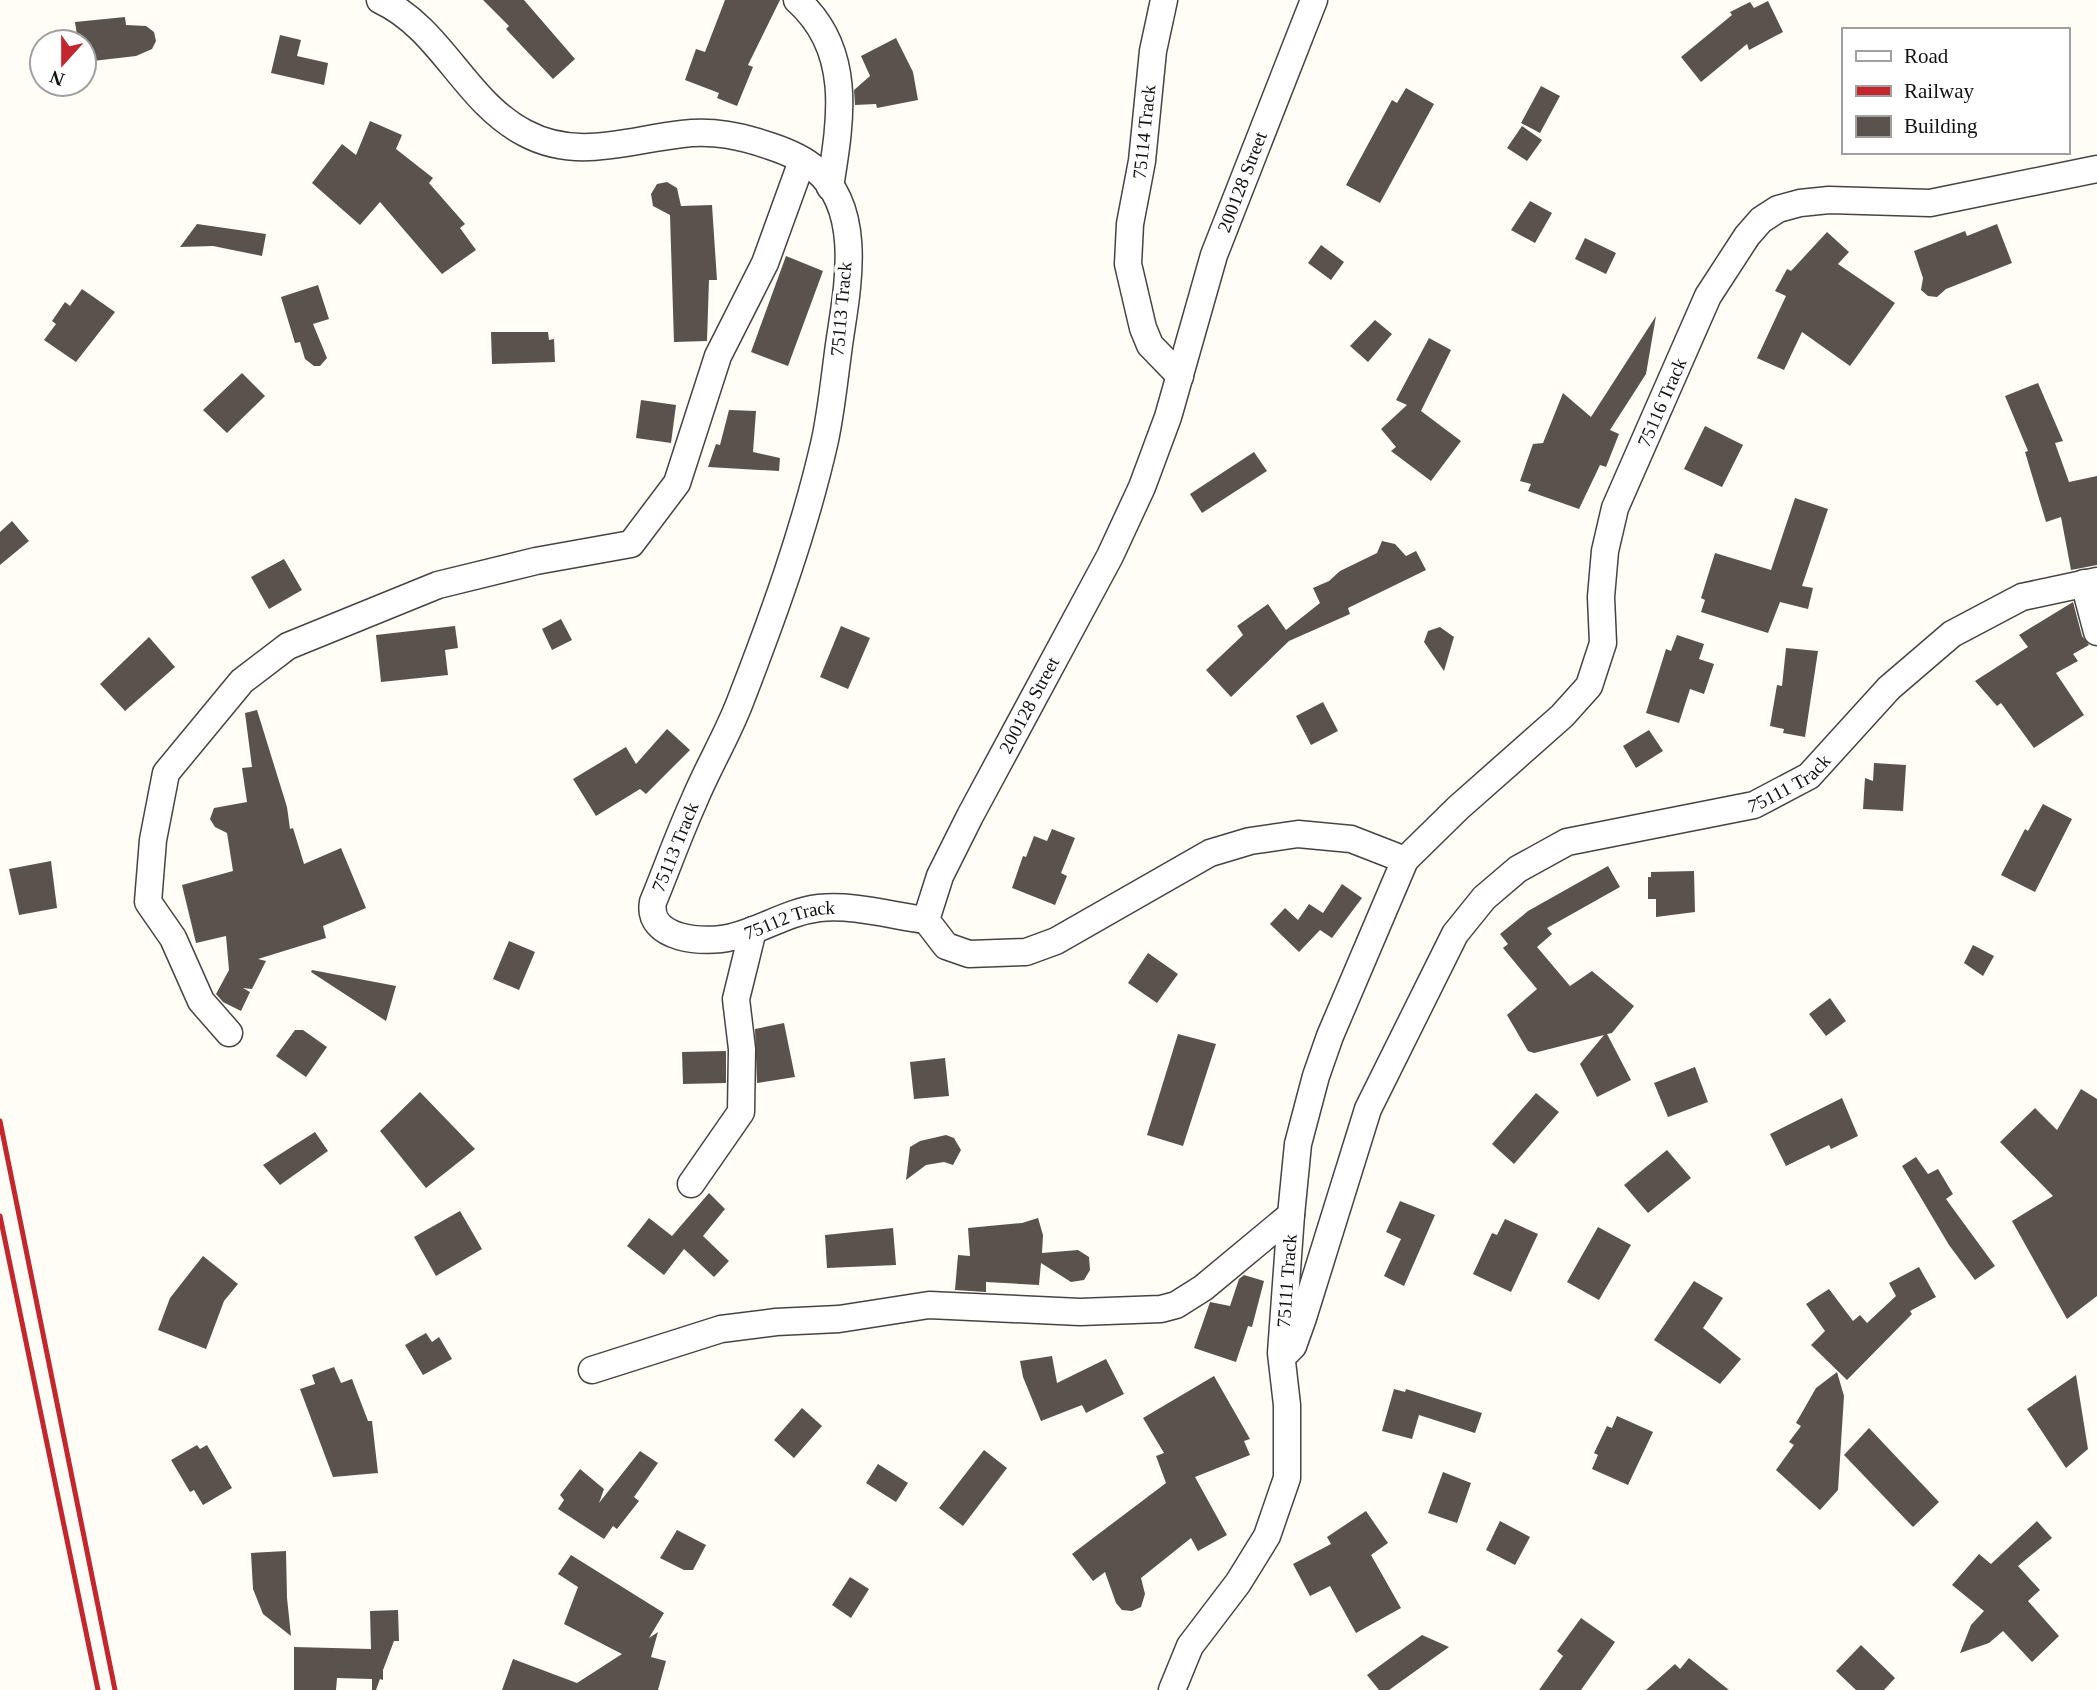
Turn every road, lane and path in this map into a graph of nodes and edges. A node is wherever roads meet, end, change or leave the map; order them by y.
1 (380, 0) edge
2 (797, 0) edge
3 (1164, 0) edge
4 (1314, 0) edge
5 (802, 161) junction
6 (2097, 169) edge
7 (830, 187) junction
8 (1180, 376) junction
9 (2090, 582) edge
10 (2097, 632) edge
11 (1405, 860) junction
12 (926, 920) junction
13 (656, 925) joint
14 (753, 930) junction
15 (229, 1033) dead end
16 (691, 1184) dead end
17 (1291, 1215) junction
18 (1281, 1353) junction
19 (592, 1370) dead end
20 (1171, 1690) edge

1 - 5 street, 75113 Track
2 - 7 street
3 - 8 street, 75114 Track
4 - 8 street, 200128 Street
5 - 7 street, 75113 Track
5 - 15 street
6 - 11 street, 75116 Track
7 - 13 street, 75113 Track
8 - 12 street, 200128 Street
9 - 10 street
9 - 18 street, 75111 Track
11 - 12 street
11 - 17 street, 75111 Track
12 - 14 street, 75112 Track
13 - 14 street, 75112 Track
14 - 16 street
17 - 18 street, 75111 Track
17 - 19 street
18 - 20 street, 75111 Track

